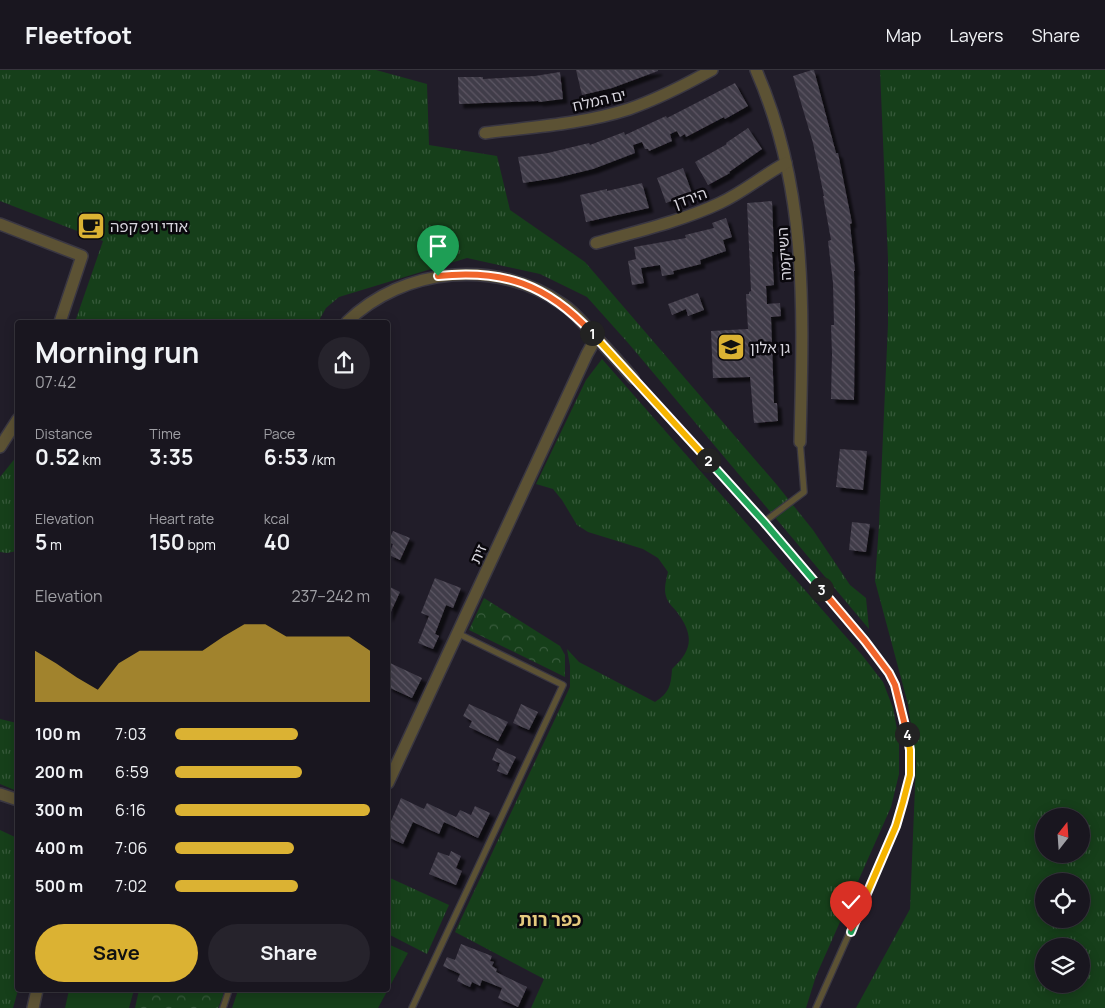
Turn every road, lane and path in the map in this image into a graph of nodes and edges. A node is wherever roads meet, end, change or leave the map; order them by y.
1 (712, 70) edge
2 (756, 70) edge
3 (485, 134) dead end
4 (786, 163) junction
5 (0, 224) edge
6 (596, 243) dead end
7 (61, 320) edge
8 (350, 320) edge
9 (596, 338) junction
10 (634, 378) joint
11 (15, 424) edge
12 (800, 442) joint
13 (0, 447) edge
14 (764, 522) junction
15 (457, 633) junction
16 (390, 779) edge
17 (0, 794) edge
18 (15, 799) edge
19 (37, 992) edge
20 (228, 992) edge
21 (33, 1008) edge
22 (223, 1008) edge
23 (412, 1008) edge
24 (816, 1008) edge

1 - 3 street, ים המלח
2 - 4 street, השיקמה
4 - 6 street, הירדן
4 - 12 street, השיקמה
5 - 7 street
8 - 9 street
9 - 10 street
9 - 15 street, זית
10 - 14 lane
11 - 13 street
12 - 14 lane
14 - 24 lane
15 - 16 street, זית
15 - 23 lane
17 - 18 street
19 - 21 street
20 - 22 lane

